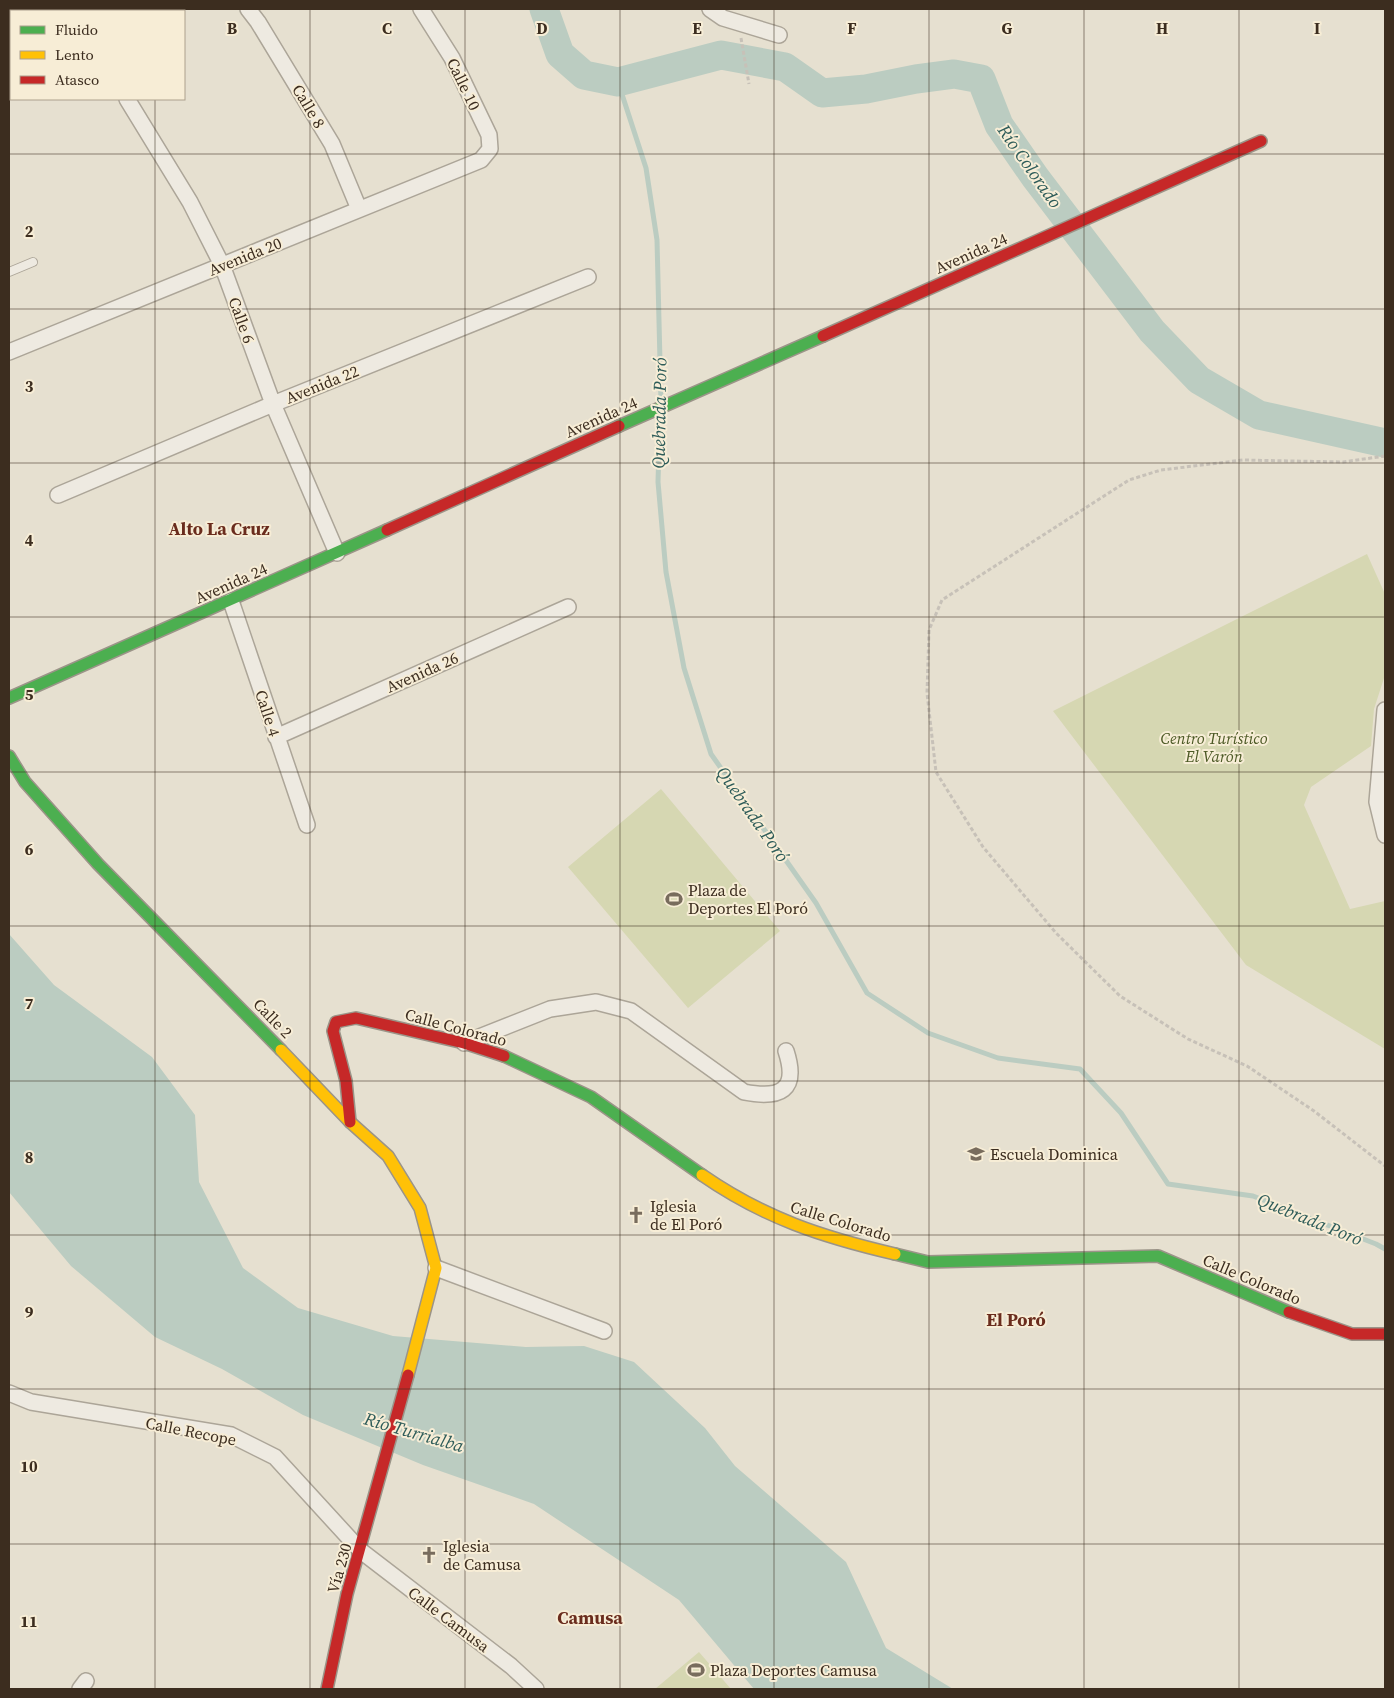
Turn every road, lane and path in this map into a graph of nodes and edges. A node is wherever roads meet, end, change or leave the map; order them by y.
1 (248, 9) edge
2 (422, 9) edge
3 (710, 9) edge
4 (780, 35) dead end
5 (744, 51) dead end
6 (749, 84) dead end
7 (128, 100) edge
8 (1261, 141) dead end
9 (481, 160) joint
10 (359, 209) junction
11 (33, 262) dead end
12 (222, 265) junction
13 (9, 272) edge
14 (588, 277) dead end
15 (9, 352) edge
16 (273, 404) junction
17 (1385, 456) edge
18 (58, 495) dead end
19 (337, 553) junction
20 (231, 601) junction
21 (568, 607) dead end
22 (9, 698) edge
23 (1385, 710) edge
24 (276, 737) junction
25 (9, 756) edge
26 (307, 825) dead end
27 (1385, 835) edge
28 (464, 1043) junction
29 (786, 1050) dead end
30 (350, 1122) junction
31 (1385, 1166) edge
32 (436, 1268) junction
33 (604, 1331) dead end
34 (1385, 1334) edge
35 (418, 1335) joint
36 (9, 1392) edge
37 (361, 1551) junction
38 (327, 1689) edge
39 (536, 1689) edge

1 - 10 street, Calle 8
2 - 9 street, Calle 10
3 - 4 street
5 - 6 path
7 - 12 street, Calle 6
8 - 19 street, Avenida 24
9 - 10 street, Avenida 20
10 - 12 street, Avenida 20
11 - 13 lane
12 - 15 street, Avenida 20
12 - 16 street, Calle 6
14 - 16 street, Avenida 22
16 - 18 street, Avenida 22
16 - 19 street, Calle 6
17 - 31 path
19 - 20 street, Avenida 24
20 - 22 street, Avenida 24
20 - 24 street, Calle 4
21 - 24 street, Avenida 26
23 - 27 street
24 - 26 street, Calle 4
25 - 30 street, Calle 2
28 - 29 street
28 - 30 street, Calle Colorado
28 - 34 street, Calle Colorado
30 - 32 street, Calle 2
32 - 33 street
32 - 35 street, Calle 2
35 - 37 street, Vía 230
36 - 37 street, Calle Recope
37 - 38 street, Vía 230
37 - 39 street, Calle Camusa

